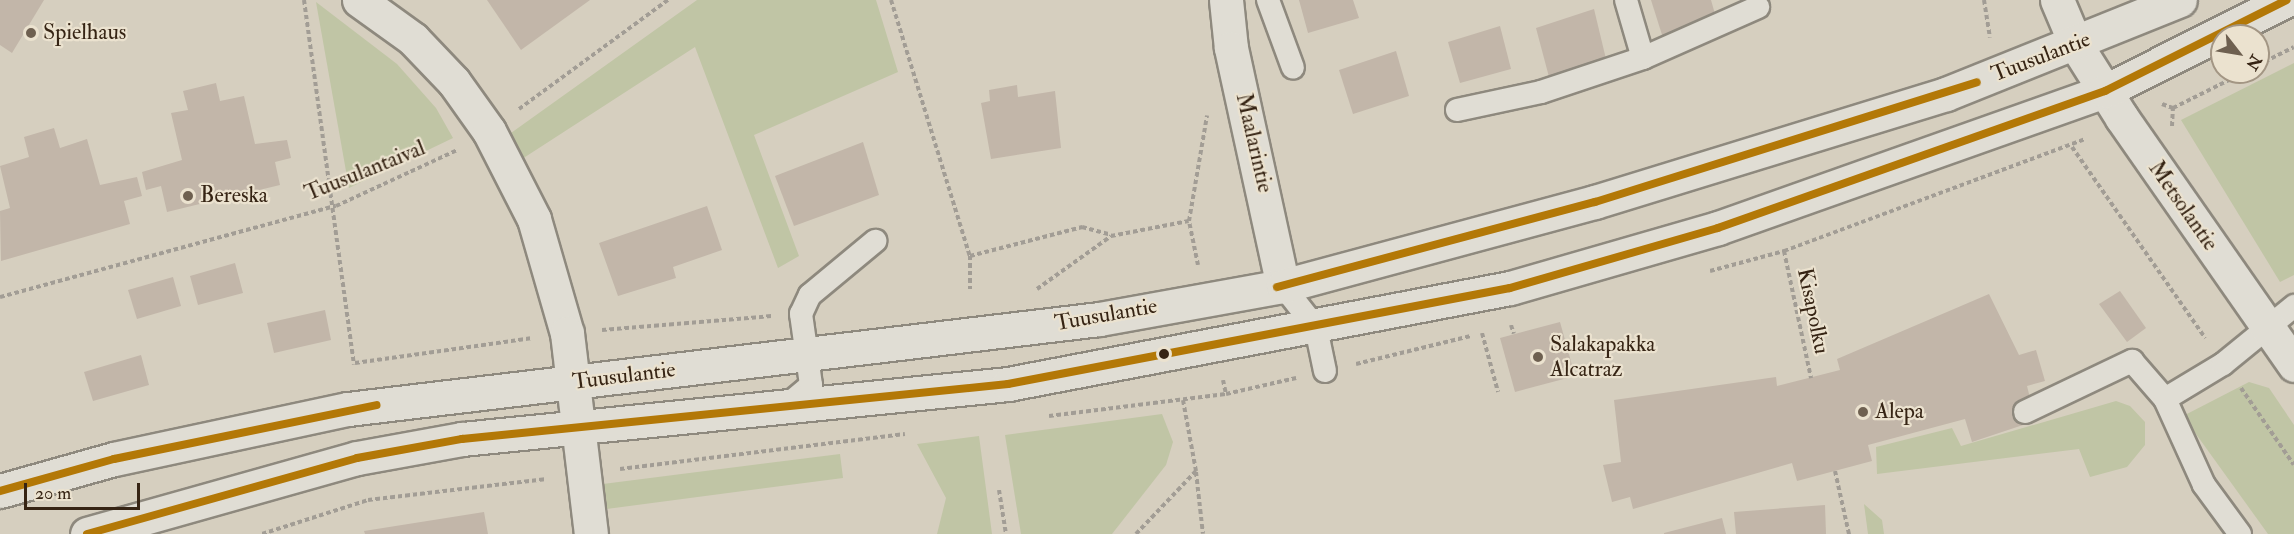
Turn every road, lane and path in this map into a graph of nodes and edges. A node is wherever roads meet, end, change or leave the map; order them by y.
1 (304, 0) edge
2 (358, 0) edge
3 (668, 0) edge
4 (891, 0) edge
5 (1226, 0) edge
6 (1268, 0) edge
7 (1626, 0) edge
8 (2057, 0) edge
9 (2180, 0) edge
10 (2287, 0) edge
11 (1758, 7) dead end
12 (2076, 45) junction
13 (2294, 47) edge
14 (1643, 58) junction
15 (2270, 59) edge
16 (1293, 68) dead end
17 (2105, 91) junction
18 (1208, 110) dead end
19 (1457, 110) dead end
20 (489, 131) junction
21 (2072, 147) dead end
22 (336, 206) junction
23 (1111, 236) dead end
24 (875, 241) dead end
25 (1784, 251) dead end
26 (970, 256) junction
27 (1283, 286) junction
28 (970, 289) dead end
29 (0, 297) edge
30 (1205, 297) junction
31 (2294, 306) edge
32 (1511, 325) dead end
33 (2267, 327) junction
34 (1316, 328) junction
35 (1482, 333) dead end
36 (1514, 334) dead end
37 (1213, 346) junction
38 (810, 354) junction
39 (2223, 364) junction
40 (2294, 365) edge
41 (1325, 371) dead end
42 (1810, 378) dead end
43 (572, 382) junction
44 (1498, 392) dead end
45 (1226, 394) dead end
46 (2165, 399) junction
47 (1183, 400) dead end
48 (784, 408) junction
49 (348, 409) junction
50 (2025, 412) dead end
51 (579, 429) junction
52 (2294, 465) edge
53 (1196, 471) junction
54 (1835, 471) dead end
55 (584, 474) junction
56 (999, 490) dead end
57 (0, 491) edge
58 (87, 534) edge
59 (262, 534) edge
60 (591, 534) edge
61 (1006, 534) edge
62 (1136, 534) edge
63 (1203, 534) edge
64 (1850, 534) edge
65 (2241, 534) edge

1 - 22 path
2 - 20 main road
3 - 20 path, Tuusulantaival
4 - 26 path
5 - 27 main road, Maalarintie
6 - 16 lane
7 - 14 lane
8 - 12 main road, Metsolantie
9 - 12 main road, Tuusulantie
10 - 17 main road, Tuusulantie
11 - 14 lane
12 - 17 main road, Metsolantie
12 - 27 main road, Tuusulantie
13 - 15 path
14 - 19 lane
17 - 33 main road, Metsolantie
17 - 34 main road, Tuusulantie
18 - 30 path
20 - 22 path, Tuusulantaival
20 - 43 main road
21 - 39 path
22 - 29 path, Tuusulantaival
22 - 49 path
23 - 26 path
24 - 38 lane
25 - 42 path, Kisapolku
26 - 28 path
27 - 30 main road, Tuusulantie
27 - 34 lane
30 - 38 main road, Tuusulantie
31 - 33 lane
32 - 36 path
33 - 39 lane
33 - 40 main road, Metsolantie
34 - 37 main road, Tuusulantie
34 - 41 lane
35 - 44 path
37 - 45 path
37 - 48 main road, Tuusulantie
38 - 43 main road, Tuusulantie
38 - 48 lane
39 - 46 lane
39 - 52 path
43 - 49 main road, Tuusulantie
43 - 51 main road
46 - 50 lane
46 - 65 lane
47 - 53 path
48 - 51 main road, Tuusulantie
49 - 57 main road, Tuusulantie
51 - 55 main road
51 - 58 main road, Tuusulantie
53 - 62 path
53 - 63 path
54 - 64 path
55 - 59 path
55 - 60 main road
56 - 61 path

